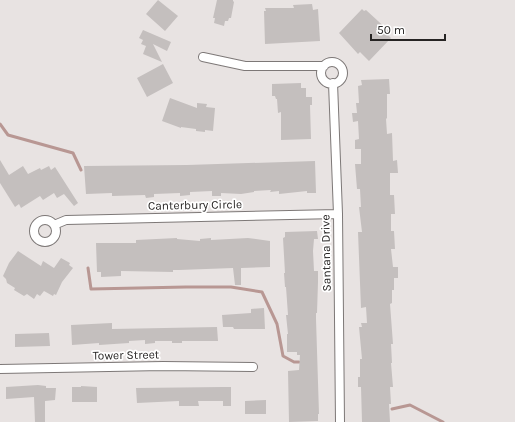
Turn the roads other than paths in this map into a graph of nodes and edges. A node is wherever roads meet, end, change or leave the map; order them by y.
1 (203, 57) dead end
2 (324, 66) junction
3 (333, 83) junction
4 (338, 214) junction
5 (54, 224) dead end
6 (253, 367) dead end
7 (0, 369) edge
8 (340, 422) edge

1 - 2 street
2 - 3 street
2 - 3 street
3 - 4 street, Santana Drive
4 - 5 street, Canterbury Circle
4 - 8 street, Santana Drive
6 - 7 street, Tower Street

